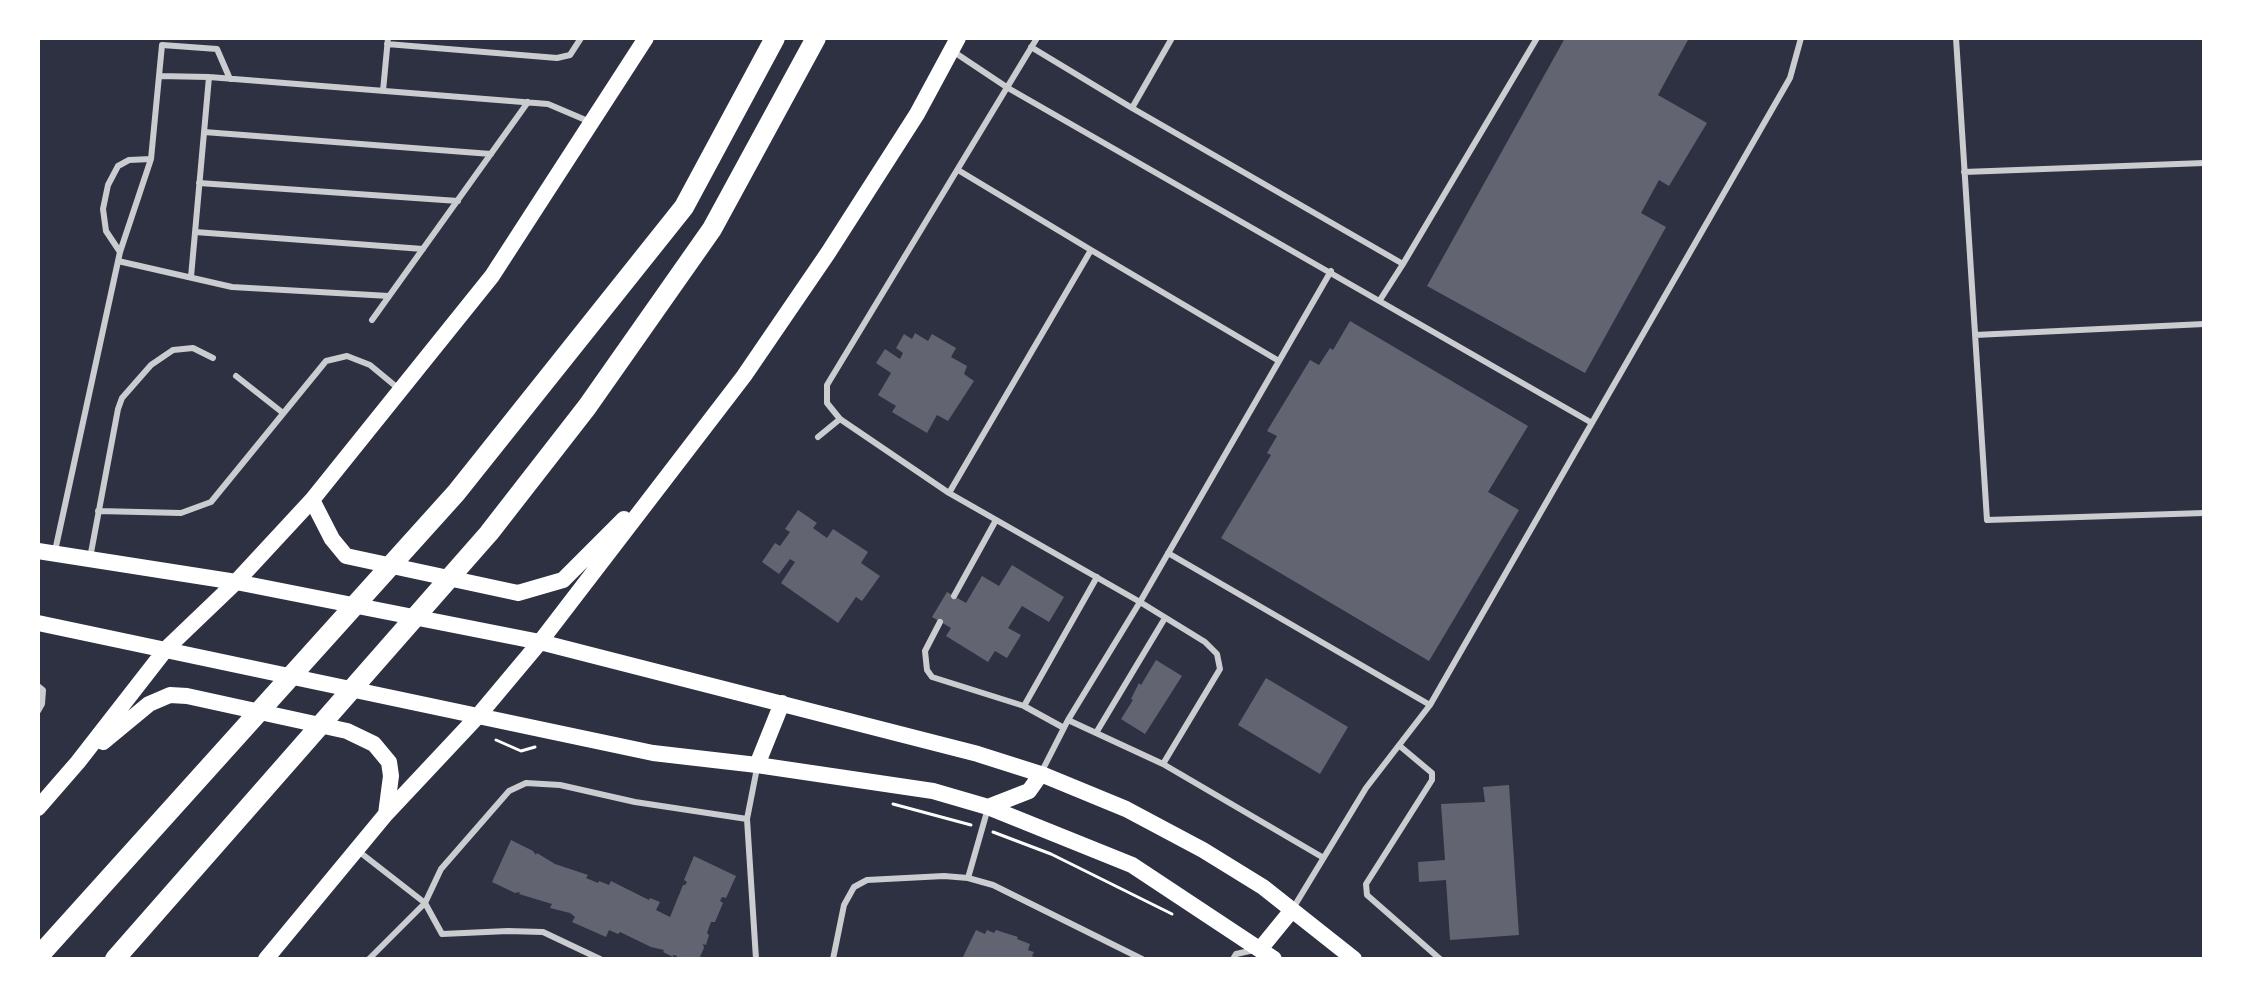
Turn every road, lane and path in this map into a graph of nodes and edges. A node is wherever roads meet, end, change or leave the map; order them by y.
1 (581, 38) edge
2 (646, 38) edge
3 (775, 38) edge
4 (816, 38) edge
5 (1037, 38) edge
6 (1172, 38) edge
7 (1537, 38) edge
8 (1801, 38) edge
9 (1956, 38) edge
10 (387, 41) edge
11 (954, 44) edge
12 (1031, 47) junction
13 (159, 76) junction
14 (209, 77) junction
15 (230, 79) junction
16 (1008, 88) junction
17 (383, 91) junction
18 (528, 102) junction
19 (1132, 108) junction
20 (591, 122) junction
21 (204, 132) junction
22 (491, 154) junction
23 (151, 159) junction
24 (2204, 163) edge
25 (958, 170) junction
26 (1964, 172) junction
27 (199, 183) junction
28 (458, 201) junction
29 (195, 232) junction
30 (423, 249) junction
31 (1091, 250) junction
32 (120, 252) junction
33 (118, 261) junction
34 (1403, 264) junction
35 (1331, 271) junction
36 (191, 277) junction
37 (389, 296) junction
38 (1380, 300) junction
39 (372, 320) dead end
40 (2204, 324) edge
41 (1975, 335) junction
42 (213, 358) dead end
43 (1279, 361) junction
44 (236, 376) dead end
45 (400, 390) junction
46 (283, 413) junction
47 (840, 419) junction
48 (1592, 423) junction
49 (818, 437) dead end
50 (669, 475) junction
51 (949, 493) junction
52 (312, 500) junction
53 (98, 511) junction
54 (2204, 513) edge
55 (996, 520) junction
56 (46, 553) edge
57 (1168, 553) junction
58 (90, 559) junction
59 (1097, 577) junction
60 (236, 582) junction
61 (954, 596) dead end
62 (1140, 602) junction
63 (1165, 618) junction
64 (940, 622) dead end
65 (38, 623) edge
66 (540, 642) junction
67 (166, 649) junction
68 (38, 686) edge
69 (782, 703) junction
70 (1430, 705) junction
71 (1024, 706) junction
72 (38, 711) edge
73 (478, 716) junction
74 (1068, 720) junction
75 (1064, 728) junction
76 (1096, 733) junction
77 (1401, 747) junction
78 (78, 762) junction
79 (1163, 764) junction
80 (757, 765) junction
81 (1041, 774) junction
82 (988, 807) junction
83 (38, 808) edge
84 (386, 814) junction
85 (747, 819) junction
86 (998, 834) dead end
87 (357, 850) junction
88 (1322, 857) junction
89 (968, 878) junction
90 (425, 903) junction
91 (1292, 910) junction
92 (1182, 919) dead end
93 (1265, 955) edge
94 (38, 957) edge
95 (115, 959) edge
96 (266, 959) edge
97 (369, 959) edge
98 (600, 959) edge
99 (756, 959) edge
100 (833, 959) edge
101 (1142, 959) edge
102 (1233, 959) edge
103 (1354, 959) edge
104 (1440, 959) edge

1 - 10 lane
2 - 20 main road
3 - 94 highway
4 - 95 highway
5 - 12 lane
6 - 19 lane
7 - 34 lane
8 - 48 lane
9 - 26 lane
10 - 17 lane
11 - 16 lane
11 - 50 main road
12 - 16 lane
12 - 19 lane
13 - 14 lane
13 - 15 lane
13 - 23 lane
14 - 15 lane
14 - 21 lane
15 - 17 lane
16 - 25 lane
16 - 35 lane
17 - 18 lane
18 - 20 lane
18 - 22 lane
19 - 34 lane
20 - 45 main road
21 - 22 lane
21 - 27 lane
22 - 28 lane
23 - 32 lane
23 - 32 lane
24 - 26 lane
25 - 31 lane
25 - 47 lane
26 - 41 lane
27 - 28 lane
27 - 29 lane
28 - 30 lane
29 - 30 lane
29 - 36 lane
30 - 37 lane
31 - 43 lane
31 - 51 lane
32 - 33 lane
33 - 36 lane
33 - 56 lane
34 - 38 lane
35 - 38 lane
35 - 43 lane
36 - 37 lane
37 - 39 lane
38 - 48 lane
40 - 41 lane
41 - 54 lane
42 - 53 lane
43 - 57 lane
44 - 46 lane
45 - 46 lane
45 - 52 main road
46 - 53 lane
47 - 49 lane
47 - 51 lane
48 - 70 lane
50 - 52 main road
50 - 66 main road
51 - 55 lane
52 - 60 main road
53 - 58 lane
55 - 59 lane
55 - 61 lane
56 - 58 main road
57 - 62 lane
57 - 70 lane
58 - 60 main road
59 - 62 lane
59 - 71 lane
60 - 66 main road
60 - 67 main road
62 - 63 lane
62 - 74 lane
63 - 76 lane
63 - 79 lane
64 - 71 lane
65 - 67 main road
66 - 69 main road
66 - 73 main road
67 - 73 main road
67 - 78 main road
68 - 72 lane
69 - 80 main road
69 - 81 main road
70 - 77 lane
71 - 75 lane
73 - 80 main road
73 - 84 main road
74 - 75 lane
74 - 76 lane
75 - 81 lane
76 - 79 lane
77 - 88 lane
77 - 104 lane
78 - 83 main road
78 - 84 main road
79 - 88 lane
80 - 82 main road
80 - 85 lane
81 - 82 main road
81 - 91 main road
82 - 89 lane
82 - 93 main road
84 - 87 main road
85 - 90 lane
85 - 99 lane
86 - 92 path
87 - 90 lane
87 - 96 main road
88 - 91 lane
89 - 100 lane
89 - 101 lane
90 - 97 lane
90 - 98 lane
91 - 93 main road
91 - 103 main road
93 - 102 lane

